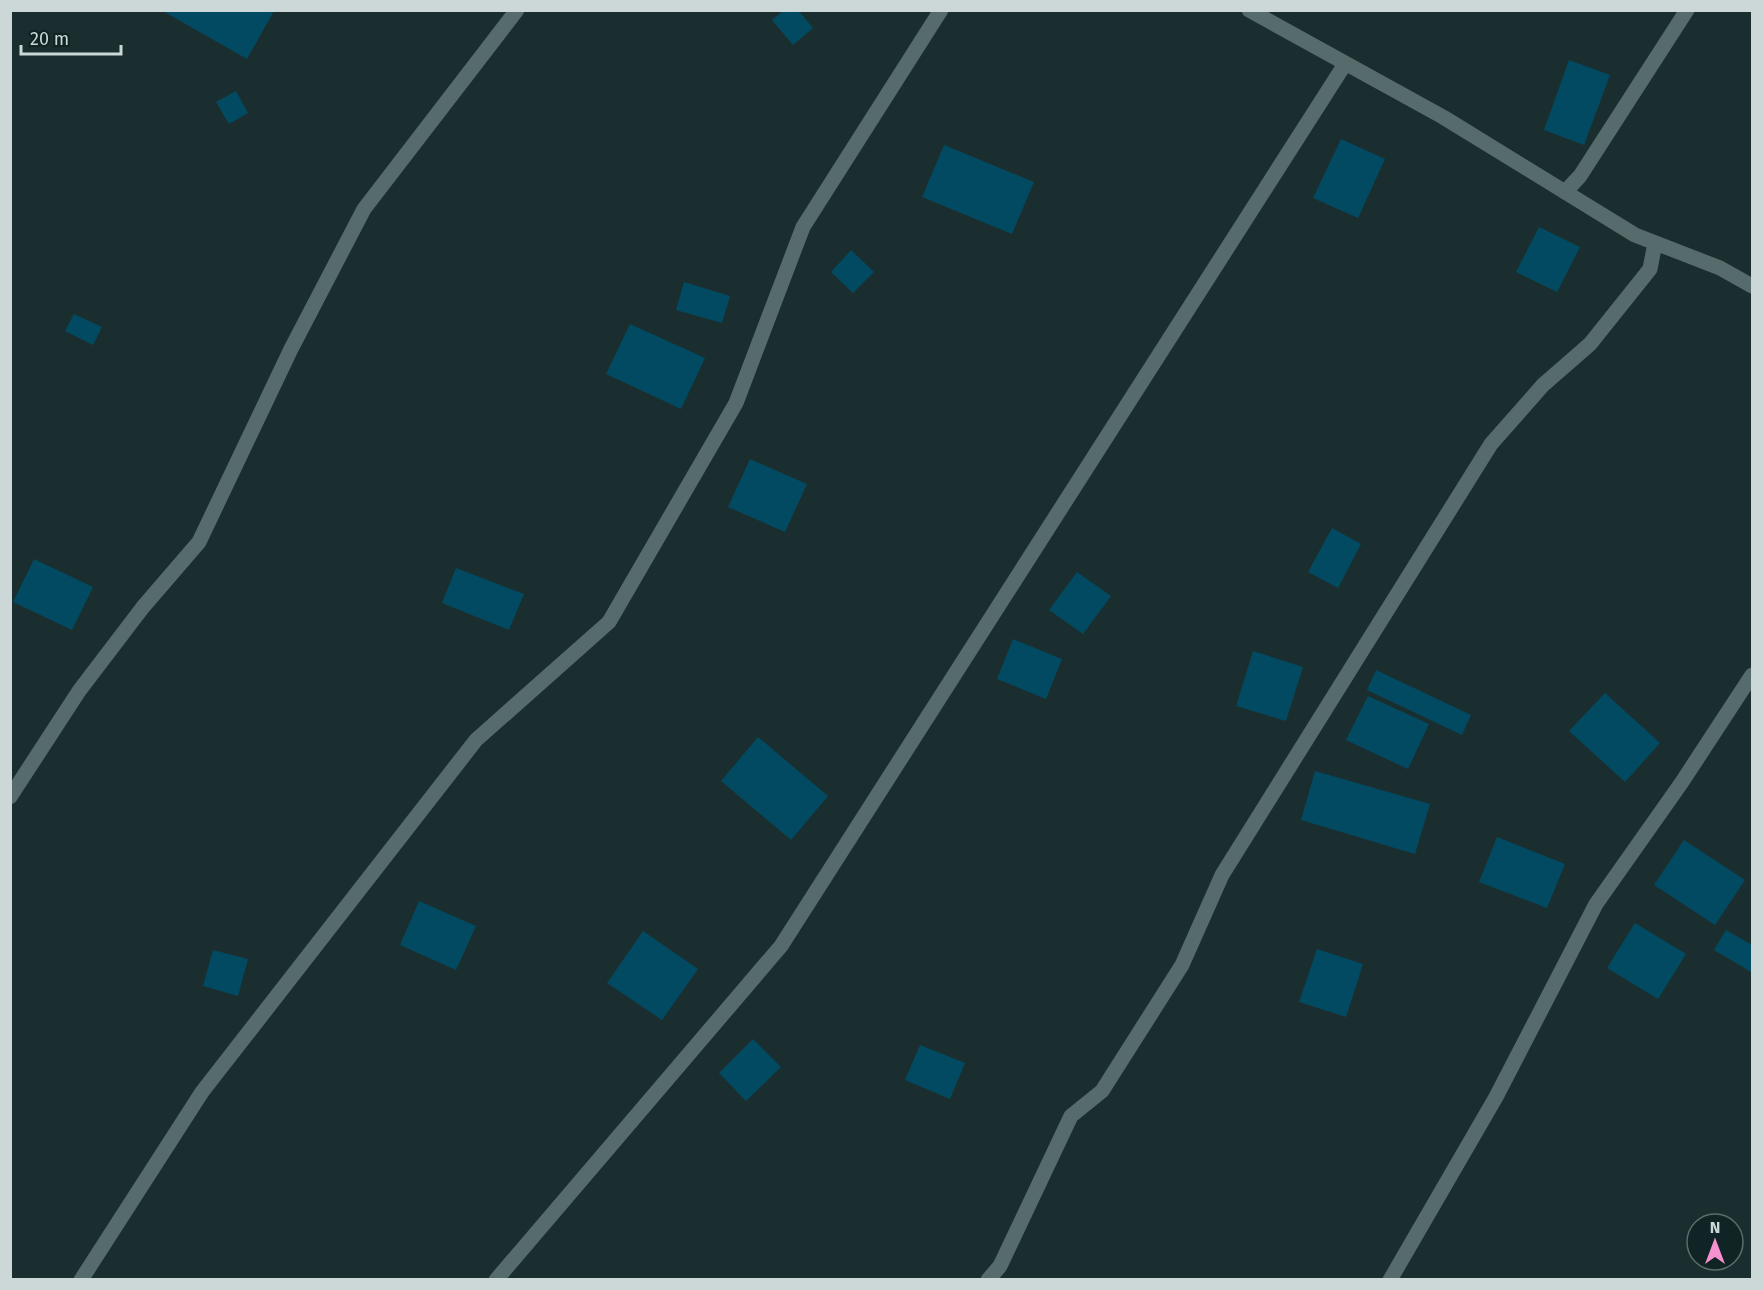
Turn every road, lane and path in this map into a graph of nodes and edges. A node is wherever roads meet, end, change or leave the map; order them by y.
1 (517, 10) edge
2 (941, 10) edge
3 (1249, 10) edge
4 (1688, 10) edge
5 (1345, 64) junction
6 (1565, 192) junction
7 (1655, 243) junction
8 (1752, 286) edge
9 (1752, 675) edge
10 (10, 797) edge
11 (81, 1280) edge
12 (496, 1280) edge
13 (988, 1280) edge
14 (1390, 1280) edge

1 - 10 street
2 - 11 street
3 - 5 street
4 - 6 street
5 - 6 street
5 - 12 street
6 - 7 street
7 - 8 street
7 - 13 street
9 - 14 street

